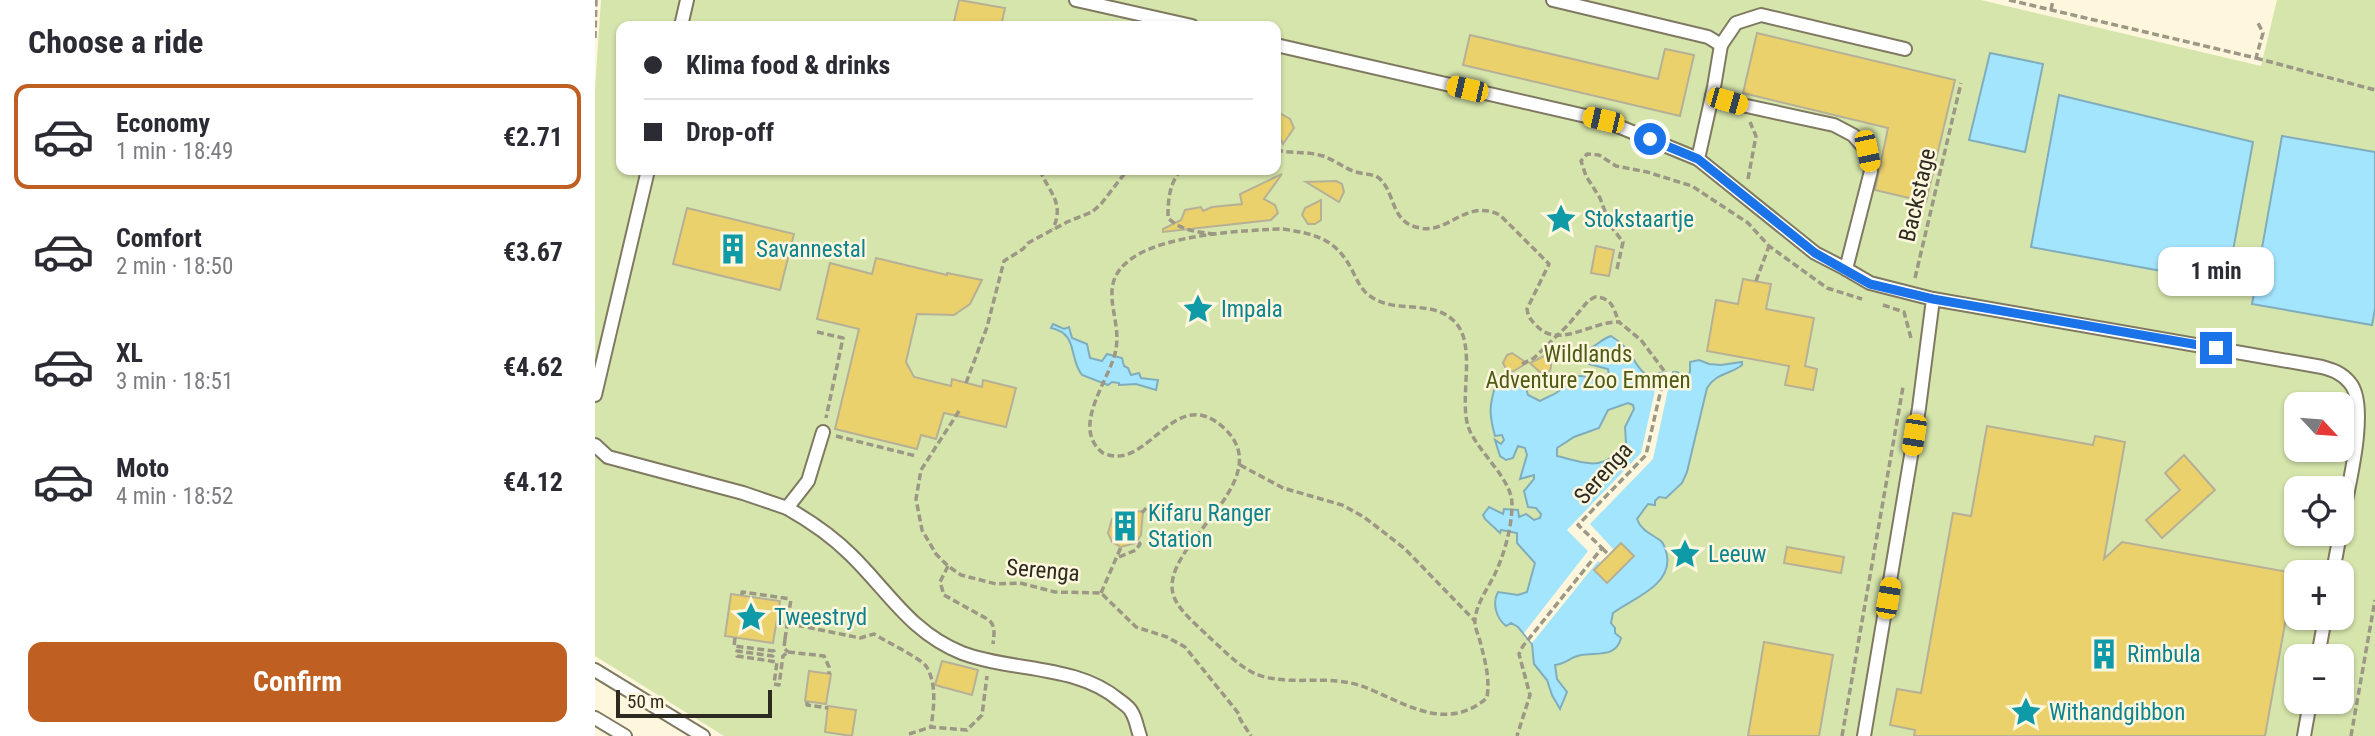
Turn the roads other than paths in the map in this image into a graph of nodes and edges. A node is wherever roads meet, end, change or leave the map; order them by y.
1 (687, 0) edge
2 (1076, 0) edge
3 (1553, 0) edge
4 (682, 21) edge
5 (1170, 21) edge
6 (1721, 44) junction
7 (1281, 47) edge
8 (1905, 50) dead end
9 (1712, 96) junction
10 (1698, 159) junction
11 (647, 175) edge
12 (1846, 269) junction
13 (1933, 299) junction
14 (595, 395) edge
15 (823, 432) road end
16 (595, 445) edge
17 (2349, 476) edge
18 (787, 508) junction
19 (595, 670) edge
20 (2308, 714) edge
21 (595, 718) edge
22 (625, 736) edge
23 (703, 736) edge
24 (1140, 736) edge
25 (1864, 736) edge
26 (2304, 736) edge

1 - 4 lane
2 - 5 lane
3 - 6 lane
6 - 8 lane
6 - 9 lane
7 - 10 lane
9 - 10 lane
9 - 12 lane
10 - 12 lane
11 - 14 lane
12 - 13 lane
13 - 17 lane
13 - 25 lane
15 - 18 lane
16 - 18 lane
18 - 24 lane
19 - 23 lane
20 - 26 lane
21 - 22 lane

